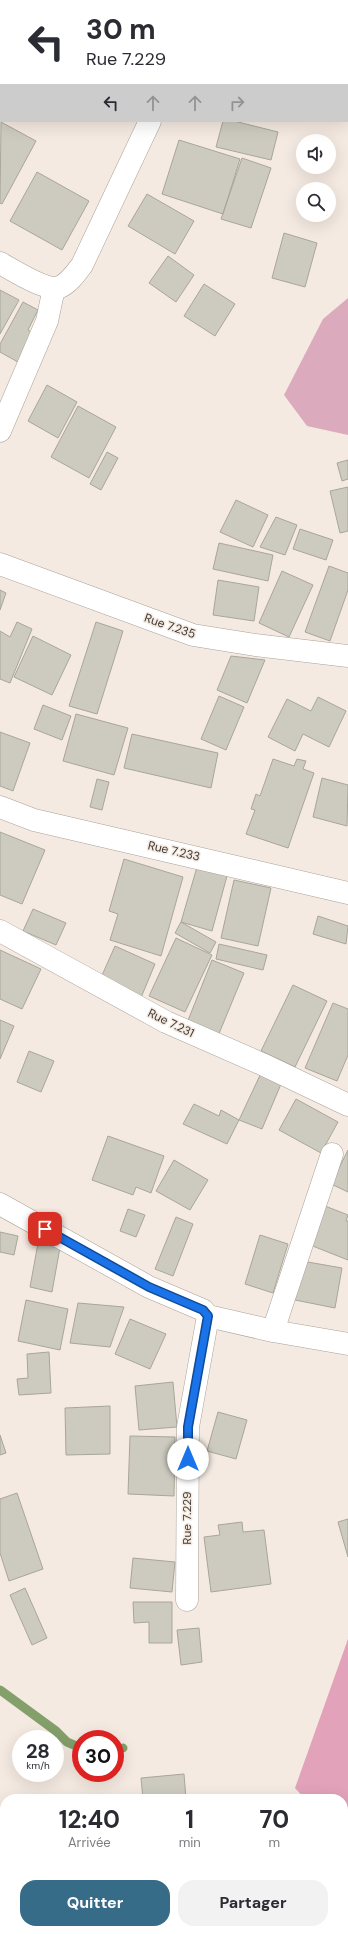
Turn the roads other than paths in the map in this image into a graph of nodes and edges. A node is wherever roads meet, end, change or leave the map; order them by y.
1 (150, 122) edge
2 (0, 263) edge
3 (54, 288) junction
4 (0, 431) edge
5 (0, 564) edge
6 (348, 656) edge
7 (0, 807) edge
8 (348, 893) edge
9 (0, 931) edge
10 (348, 1105) edge
11 (332, 1154) dead end
12 (0, 1204) edge
13 (208, 1316) junction
14 (273, 1331) junction
15 (348, 1344) edge
16 (187, 1600) dead end

1 - 3 street
2 - 3 street
3 - 4 street
5 - 6 street, Rue 7.235
7 - 8 street, Rue 7.233
9 - 10 street, Rue 7.231
11 - 14 street
12 - 13 street
13 - 14 street
13 - 16 street, Rue 7.229
14 - 15 street

